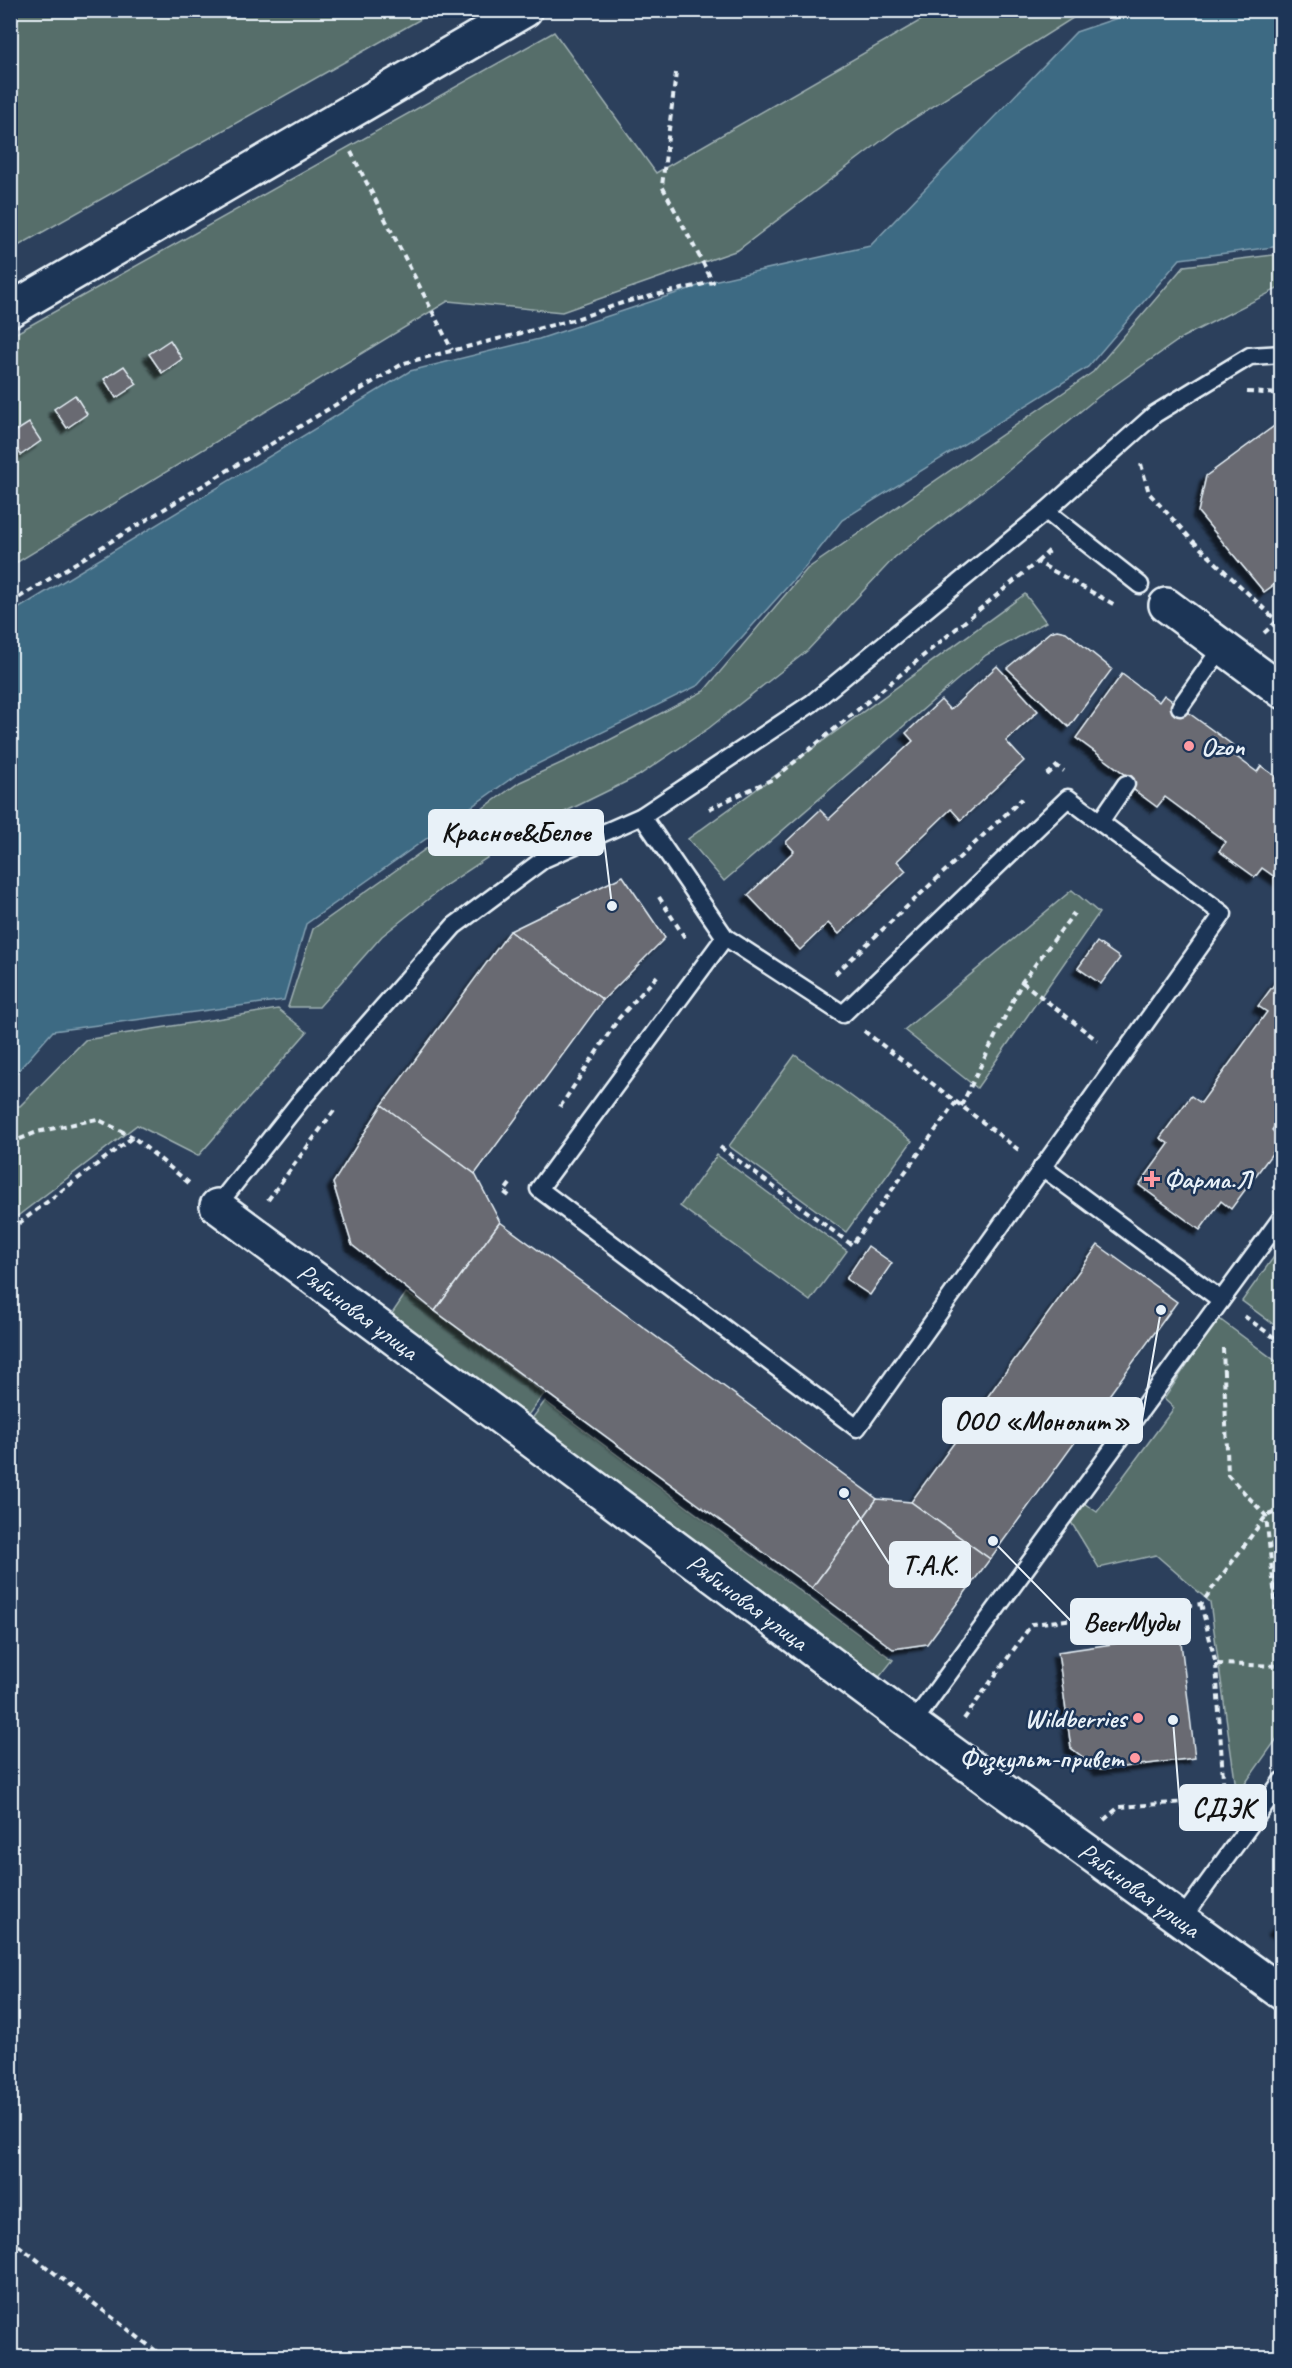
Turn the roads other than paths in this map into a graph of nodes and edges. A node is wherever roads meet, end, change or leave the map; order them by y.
1 (525, 10) edge
2 (10, 310) edge
3 (1281, 354) edge
4 (1046, 511) junction
5 (1140, 585) dead end
6 (1166, 605) dead end
7 (1222, 647) junction
8 (1281, 691) edge
9 (1180, 707) dead end
10 (1126, 784) dead end
11 (642, 816) junction
12 (1100, 822) junction
13 (725, 937) junction
14 (1042, 1167) junction
15 (217, 1206) joint
16 (1281, 1217) edge
17 (1221, 1300) junction
18 (912, 1724) junction
19 (1281, 1781) edge
20 (1181, 1920) junction
21 (1281, 1993) edge

1 - 2 street
3 - 4 lane
4 - 5 lane
4 - 11 lane
6 - 7 street
7 - 8 street
7 - 9 lane
10 - 12 lane
11 - 13 lane
11 - 15 lane
12 - 13 lane
12 - 14 lane
13 - 14 lane
14 - 17 lane
15 - 18 street, Рябиновая улица
16 - 17 lane
17 - 18 lane
18 - 20 street, Рябиновая улица
19 - 20 lane
20 - 21 street, Рябиновая улица

